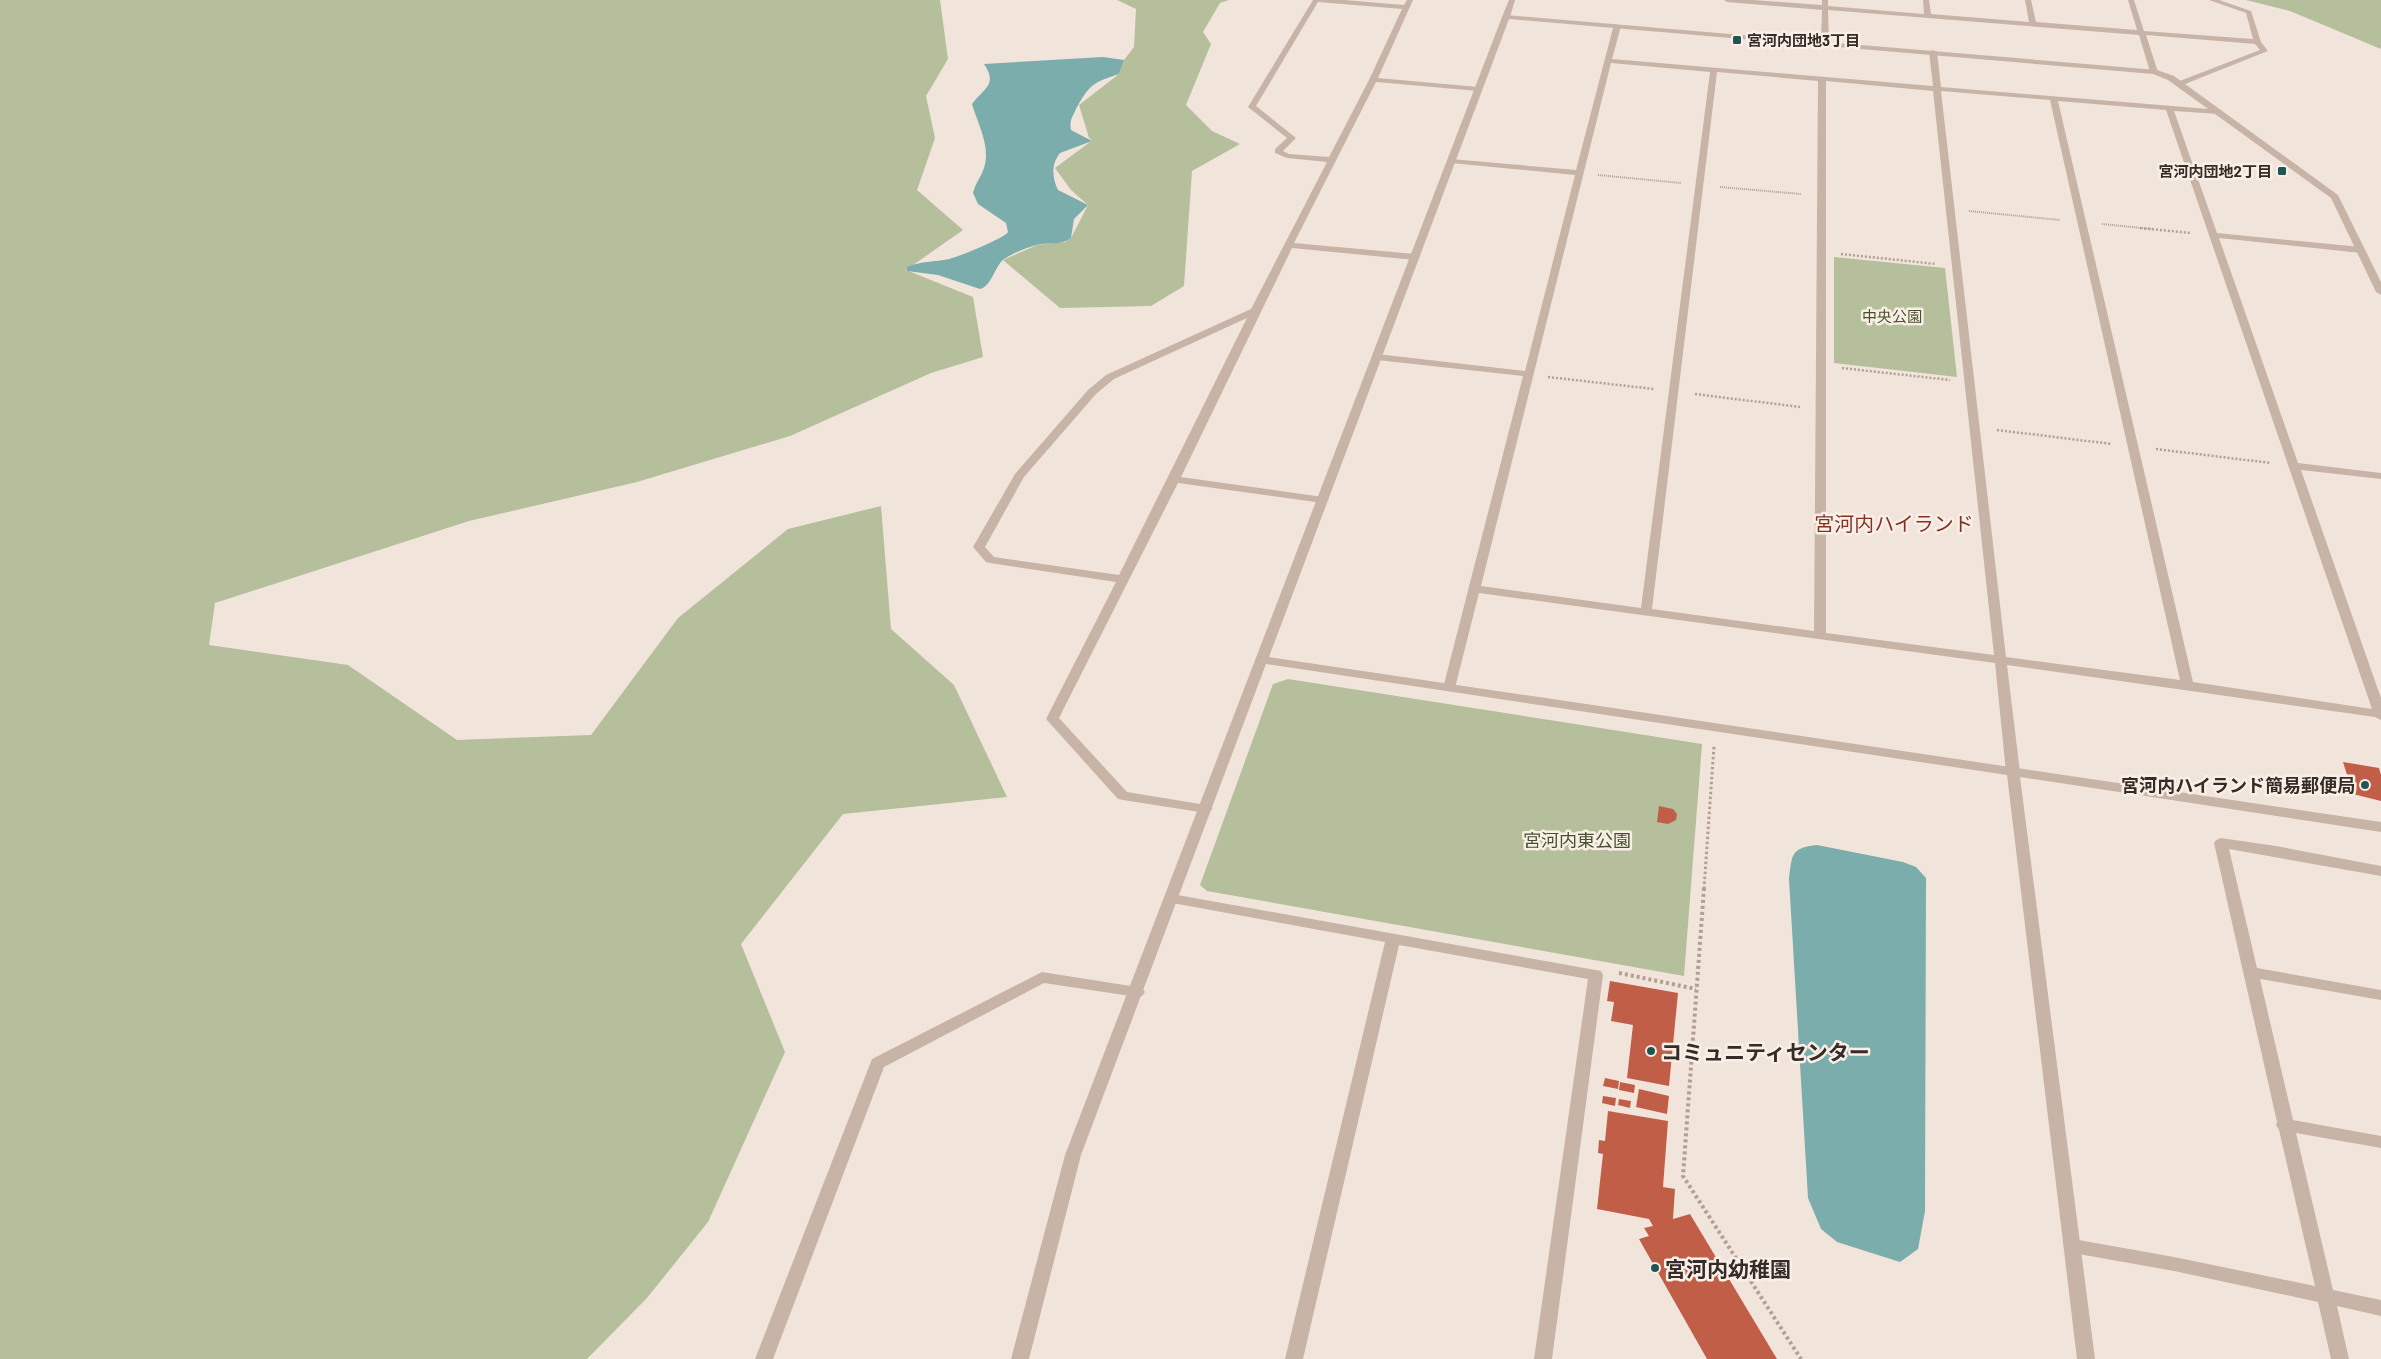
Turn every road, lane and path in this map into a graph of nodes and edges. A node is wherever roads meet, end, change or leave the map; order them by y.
1 (1317, 0) edge
2 (1512, 0) edge
3 (1727, 0) edge
4 (1926, 0) edge
5 (2028, 0) edge
6 (2131, 0) edge
7 (2212, 0) edge
8 (1408, 4) edge
9 (1825, 4) edge
10 (1506, 17) junction
11 (1928, 17) junction
12 (2033, 25) junction
13 (1616, 26) junction
14 (2143, 34) junction
15 (2257, 42) junction
16 (1825, 43) junction
17 (1933, 52) junction
18 (1608, 61) junction
19 (1714, 70) junction
20 (2154, 72) junction
21 (1822, 79) junction
22 (1373, 80) junction
23 (2180, 84) junction
24 (1938, 88) junction
25 (1478, 89) junction
26 (2053, 98) junction
27 (2169, 108) junction
28 (2218, 112) junction
29 (1332, 160) junction
30 (1451, 161) junction
31 (1579, 173) junction
32 (1951, 209) junction
33 (2066, 220) dead end
34 (2102, 224) dead end
35 (2214, 235) junction
36 (1289, 244) junction
37 (2361, 250) junction
38 (1821, 252) junction
39 (1415, 257) junction
40 (1957, 266) junction
41 (2381, 292) edge
42 (1255, 311) junction
43 (1377, 357) junction
44 (1821, 365) junction
45 (1528, 374) junction
46 (1970, 382) junction
47 (1975, 428) junction
48 (2115, 444) dead end
49 (2155, 449) dead end
50 (2294, 466) junction
51 (2381, 476) edge
52 (1174, 479) junction
53 (1323, 500) junction
54 (1123, 579) junction
55 (1474, 589) junction
56 (1646, 612) junction
57 (1820, 636) junction
58 (1262, 660) junction
59 (2001, 660) junction
60 (2187, 685) junction
61 (1449, 688) junction
62 (2380, 715) edge
63 (1716, 728) junction
64 (2013, 772) junction
65 (1206, 808) junction
66 (2381, 827) edge
67 (2381, 871) edge
68 (1172, 898) junction
69 (1393, 939) junction
70 (2251, 972) junction
71 (1596, 975) junction
72 (1696, 990) junction
73 (1137, 992) junction
74 (2381, 995) edge
75 (2284, 1126) junction
76 (2381, 1142) edge
77 (2073, 1246) junction
78 (2325, 1296) junction
79 (2381, 1308) edge
80 (764, 1359) edge
81 (1020, 1359) edge
82 (1294, 1359) edge
83 (1543, 1359) edge
84 (1801, 1359) edge
85 (2086, 1359) edge
86 (2340, 1359) edge

1 - 8 street
1 - 29 street
2 - 10 street
3 - 9 street
4 - 11 street
5 - 12 street
6 - 14 street
7 - 15 street
8 - 22 street
9 - 11 street
9 - 16 street
10 - 13 street
10 - 25 street
11 - 12 street
12 - 14 street
13 - 16 street
13 - 18 street
14 - 15 street
14 - 20 street
15 - 23 street
16 - 17 street
17 - 20 street
17 - 24 street
18 - 19 street
18 - 31 street
19 - 21 street
19 - 56 street
20 - 23 street
21 - 24 street
21 - 38 street
22 - 25 street
22 - 29 street
23 - 28 street
24 - 26 street
24 - 32 street
25 - 30 street
26 - 27 street
26 - 60 street
27 - 28 street
27 - 35 street
28 - 37 street
29 - 36 street
30 - 31 street
30 - 39 street
31 - 45 street
32 - 33 path
32 - 40 street
34 - 35 path
35 - 37 street
35 - 50 street
36 - 39 street
36 - 42 street
37 - 41 street
38 - 40 path
38 - 44 street
39 - 43 street
40 - 46 street
42 - 52 street
42 - 54 street
43 - 45 street
43 - 53 street
44 - 46 path
44 - 57 street
45 - 55 street
46 - 47 street
47 - 48 path
47 - 59 street
49 - 50 path
50 - 51 street
50 - 62 street
52 - 53 street
52 - 54 street
53 - 58 street
54 - 65 street
55 - 56 street
55 - 61 street
56 - 57 street
57 - 59 street
58 - 61 street
58 - 65 street
59 - 60 street
59 - 64 street
60 - 62 street
61 - 63 street
63 - 64 street
63 - 72 path
64 - 66 street
64 - 77 street
65 - 68 street
67 - 70 street
68 - 69 street
68 - 73 street
69 - 71 street
69 - 82 street
70 - 74 street
70 - 75 street
71 - 72 path
71 - 83 street
72 - 84 path
73 - 80 street
73 - 81 street
75 - 76 street
75 - 78 street
77 - 78 street
77 - 85 street
78 - 79 street
78 - 86 street

